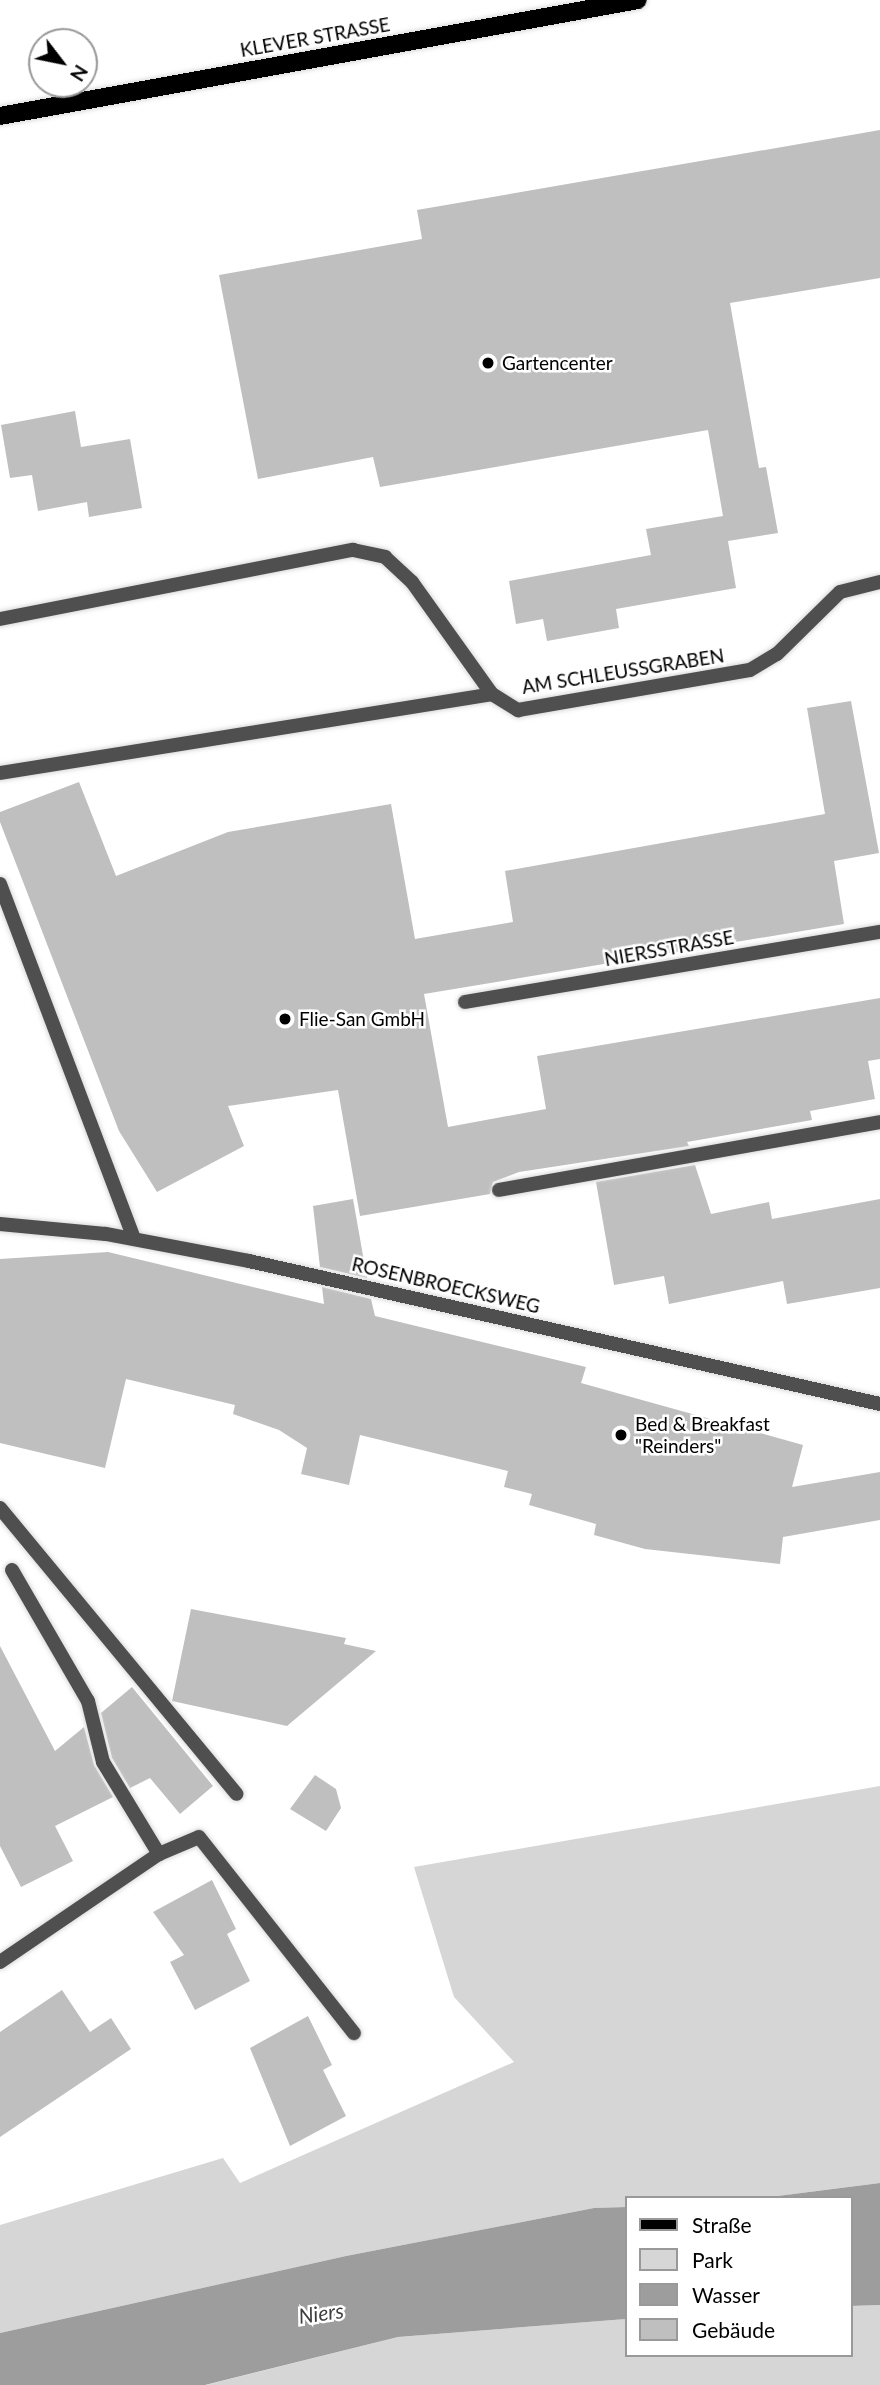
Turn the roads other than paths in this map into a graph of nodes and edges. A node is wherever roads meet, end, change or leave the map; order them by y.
1 (638, 0) edge
2 (0, 116) edge
3 (880, 582) edge
4 (0, 620) edge
5 (492, 694) junction
6 (0, 773) edge
7 (0, 884) edge
8 (880, 932) edge
9 (465, 1002) dead end
10 (880, 1122) edge
11 (499, 1190) dead end
12 (0, 1224) edge
13 (134, 1239) junction
14 (880, 1404) edge
15 (0, 1508) edge
16 (12, 1570) dead end
17 (237, 1794) dead end
18 (159, 1854) junction
19 (0, 1962) edge
20 (354, 2033) dead end

1 - 2 main road, KLEVER STRASSE
3 - 5 street, AM SCHLEUSSGRABEN
4 - 5 street, AM SCHLEUSSGRABEN
5 - 6 street
7 - 13 street
8 - 9 street, NIERSSTRASSE
10 - 11 street
12 - 13 street, ROSENBROECKSWEG
13 - 14 street, ROSENBROECKSWEG
15 - 17 street
16 - 18 street
18 - 19 street
18 - 20 street

